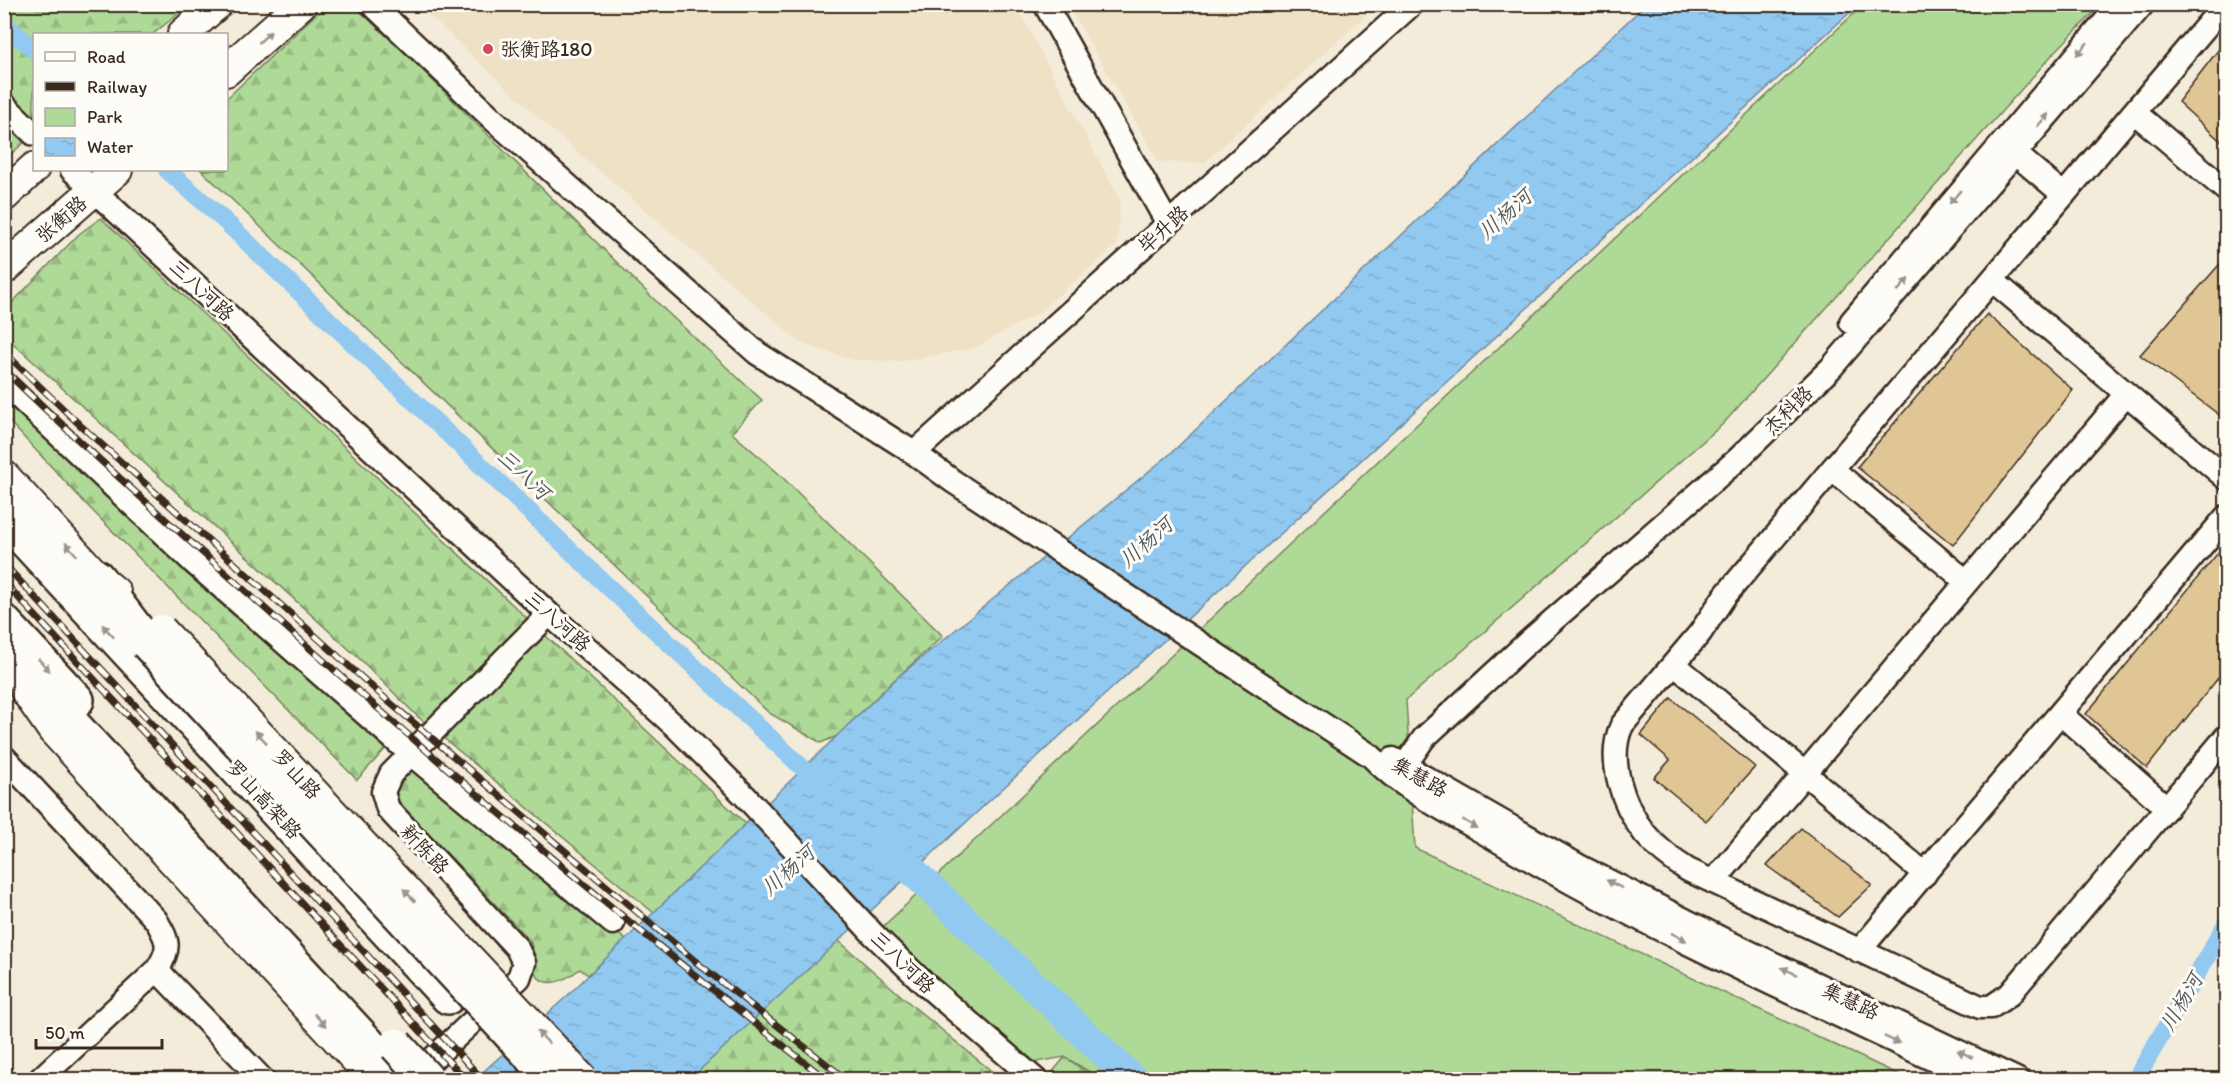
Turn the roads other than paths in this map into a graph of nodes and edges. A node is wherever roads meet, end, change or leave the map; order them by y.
1 (217, 4) edge
2 (301, 4) edge
3 (372, 4) edge
4 (1045, 4) edge
5 (1412, 4) edge
6 (2120, 4) edge
7 (2144, 4) edge
8 (2225, 4) edge
9 (185, 33) edge
10 (228, 69) edge
11 (4, 105) edge
12 (2134, 112) junction
13 (33, 133) edge
14 (2008, 148) junction
15 (33, 169) edge
16 (76, 171) edge
17 (108, 178) edge
18 (2226, 190) edge
19 (2064, 195) junction
20 (4, 196) edge
21 (1168, 224) junction
22 (4, 269) edge
23 (1992, 280) junction
24 (4, 383) edge
25 (2126, 393) junction
26 (914, 453) junction
27 (1832, 469) junction
28 (4, 476) edge
29 (2226, 478) edge
30 (2226, 517) edge
31 (4, 518) edge
32 (97, 577) joint
33 (1967, 582) junction
34 (549, 614) junction
35 (4, 622) edge
36 (154, 637) junction
37 (4, 661) edge
38 (1674, 664) junction
39 (2061, 714) junction
40 (60, 723) junction
41 (2226, 738) edge
42 (411, 754) junction
43 (4, 757) edge
44 (1396, 769) junction
45 (1805, 774) junction
46 (2167, 808) junction
47 (1924, 874) junction
48 (1713, 882) junction
49 (613, 923) dead end
50 (1859, 951) junction
51 (157, 970) junction
52 (39, 1080) edge
53 (263, 1080) edge
54 (375, 1080) edge
55 (402, 1080) edge
56 (410, 1080) edge
57 (428, 1080) edge
58 (524, 1080) edge
59 (553, 1080) edge
60 (583, 1080) edge
61 (1036, 1080) edge
62 (1976, 1080) edge
63 (2018, 1080) edge

1 - 9 main road
10 -> 2 main road
3 - 26 street
4 - 21 street
5 - 21 street, 毕升路
6 -> 14 street, 杰科路
14 -> 7 street, 杰科路
8 - 12 street
11 - 13 street
12 - 18 street
12 - 19 street
14 - 19 street
14 - 44 street, 杰科路
15 - 20 main road
16 - 17 street, 三八河路
17 - 22 main road, 张衡路
17 - 34 street, 三八河路
19 - 23 street
21 - 26 street, 毕升路
23 - 25 street
23 - 27 street
24 - 42 street
25 - 29 street
25 - 33 street
26 - 44 street, 集慧路
27 - 33 street
27 - 38 street
32 -> 28 main road
30 - 39 street
58 -> 31 highway, 罗山高架路
32 - 36 highway
33 - 45 street
34 - 42 street, 新陈路
34 - 61 street, 三八河路
35 -> 57 highway, bridge
36 - 59 highway, bridge
60 -> 36 main road, 罗山路, bridge
37 - 40 highway
38 - 45 street
38 - 48 street
39 - 46 street
39 - 47 street
40 -> 54 main road
40 - 55 highway
41 - 46 street
42 - 49 street
42 - 56 street, 新陈路
43 - 51 street
44 -> 62 street, 集慧路
63 -> 44 street, 集慧路
45 - 47 street
45 - 48 street
46 - 50 street
47 - 50 street
48 - 50 street
51 - 52 street
51 - 53 street

